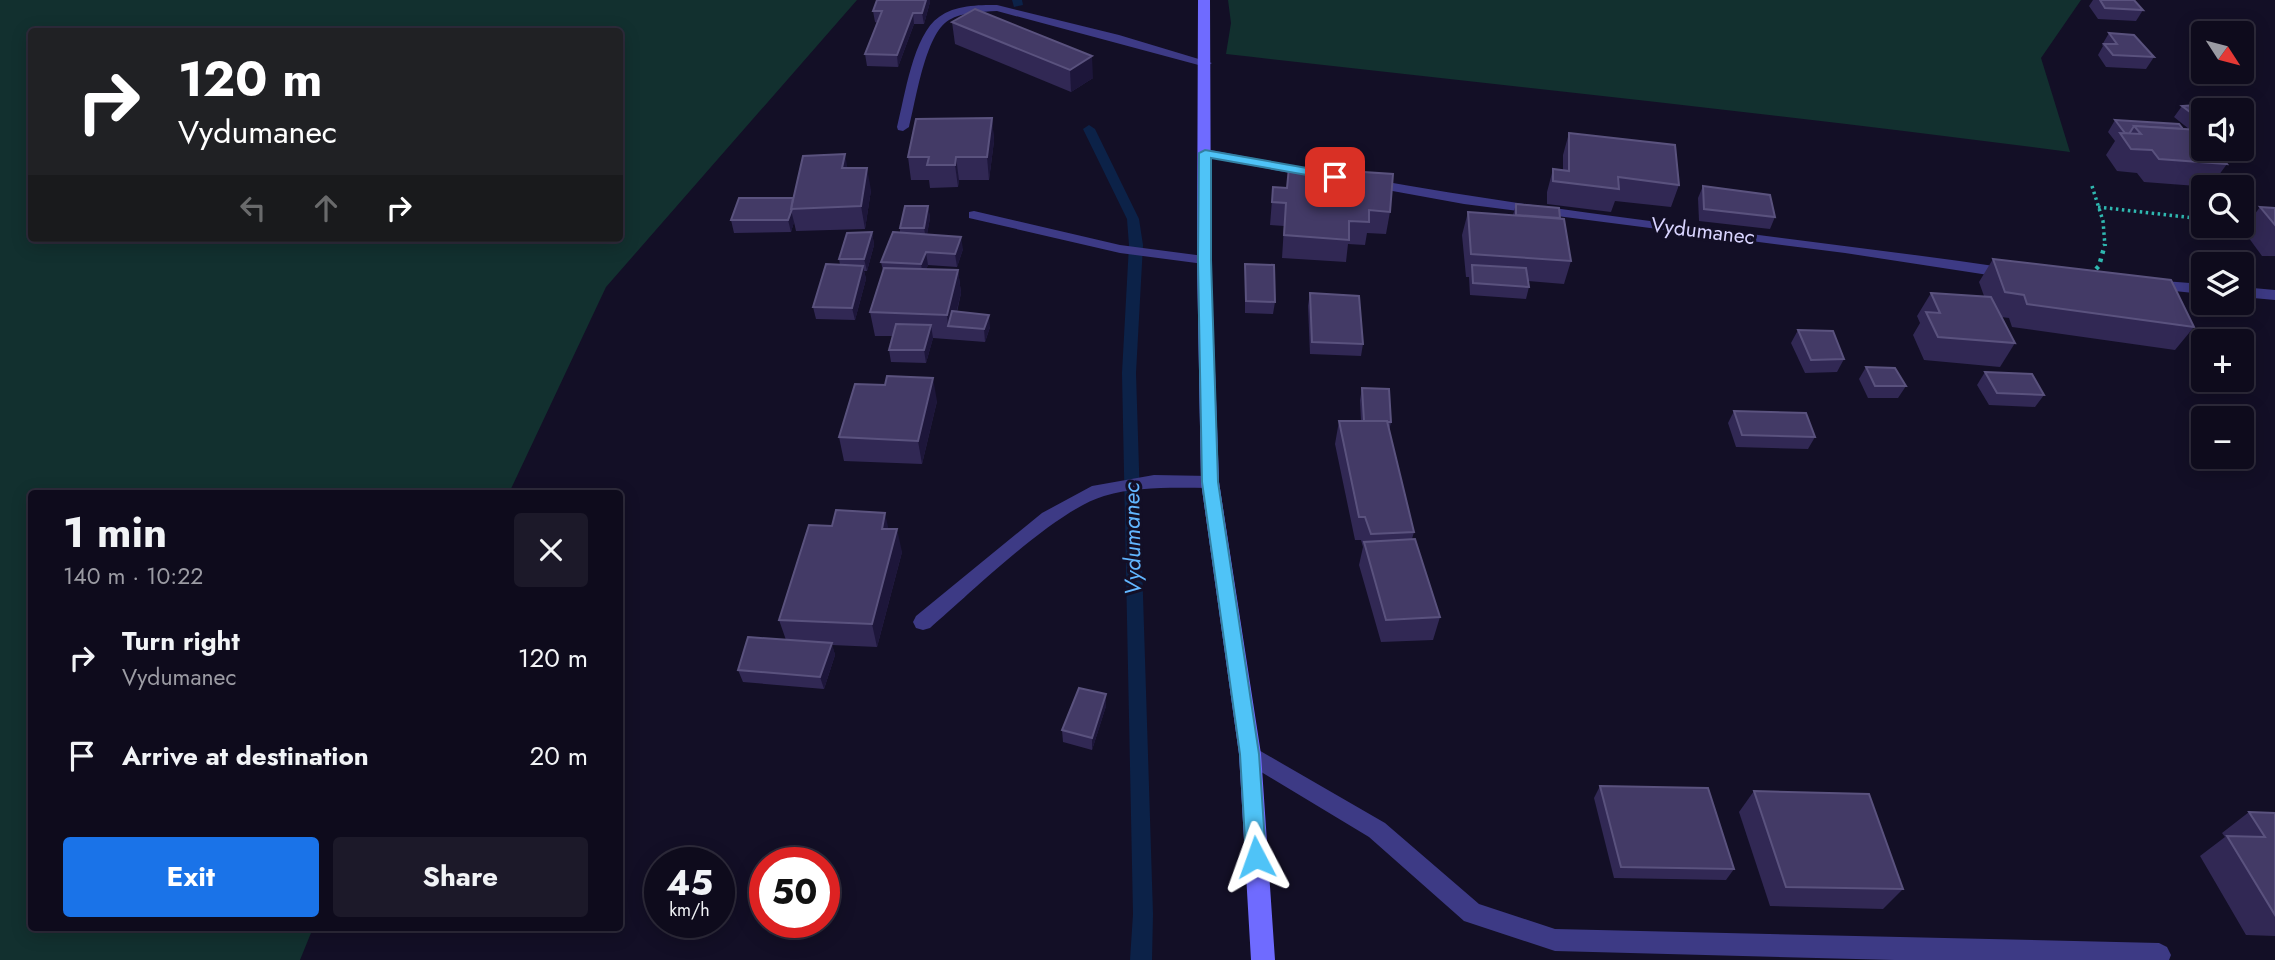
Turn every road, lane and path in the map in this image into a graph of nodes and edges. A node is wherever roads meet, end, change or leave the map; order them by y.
1 (1203, 0) edge
2 (1206, 63) junction
3 (903, 127) dead end
4 (1205, 153) junction
5 (1328, 176) edge
6 (1355, 180) edge
7 (2092, 186) dead end
8 (2098, 207) junction
9 (974, 215) dead end
10 (2191, 218) edge
11 (1204, 260) junction
12 (2029, 275) edge
13 (2084, 279) joint
14 (2191, 288) edge
15 (2254, 293) edge
16 (2275, 295) edge
17 (1210, 482) junction
18 (923, 622) dead end
19 (1250, 754) junction
20 (2160, 955) dead end
21 (1263, 960) edge

1 - 2 main road
2 - 3 street
2 - 4 main road
4 - 5 street
4 - 11 main road
6 - 12 street, Vydumanec
7 - 8 path
8 - 10 path
8 - 13 path
9 - 11 street
11 - 17 main road
13 - 14 street
15 - 16 street
17 - 18 street
17 - 19 main road
19 - 20 street
19 - 21 main road

